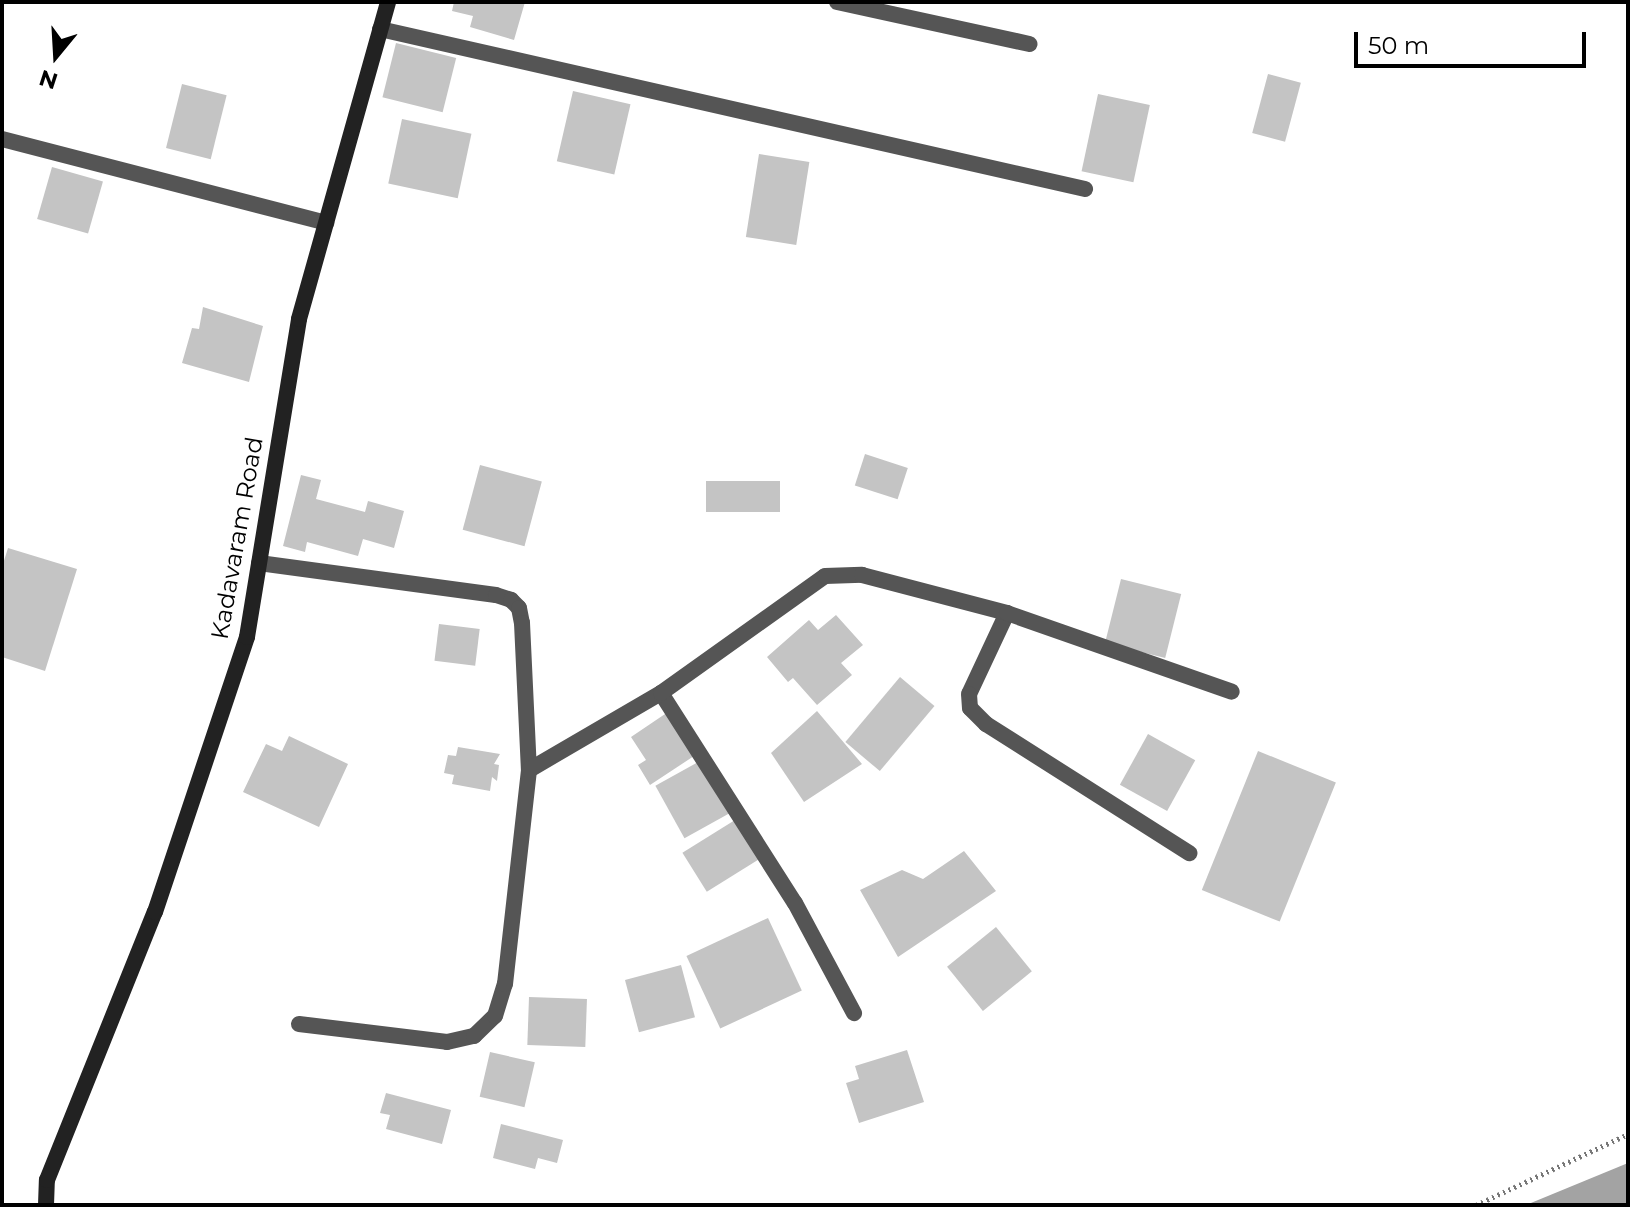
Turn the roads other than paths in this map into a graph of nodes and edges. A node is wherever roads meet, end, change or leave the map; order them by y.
1 (388, 2) edge
2 (837, 2) edge
3 (380, 29) junction
4 (1029, 44) dead end
5 (2, 139) edge
6 (1085, 189) dead end
7 (326, 223) junction
8 (259, 563) junction
9 (1007, 613) junction
10 (1232, 692) dead end
11 (661, 693) junction
12 (529, 770) junction
13 (1189, 853) dead end
14 (854, 1013) dead end
15 (299, 1024) dead end
16 (46, 1205) edge

1 - 3 main road, Kadavaram Road
2 - 4 street
3 - 6 street
3 - 7 main road, Kadavaram Road
5 - 7 street
7 - 8 main road, Kadavaram Road
8 - 12 street
8 - 16 main road, Kadavaram Road
9 - 10 street
9 - 11 street
9 - 13 street
11 - 12 street
11 - 14 street
12 - 15 street

